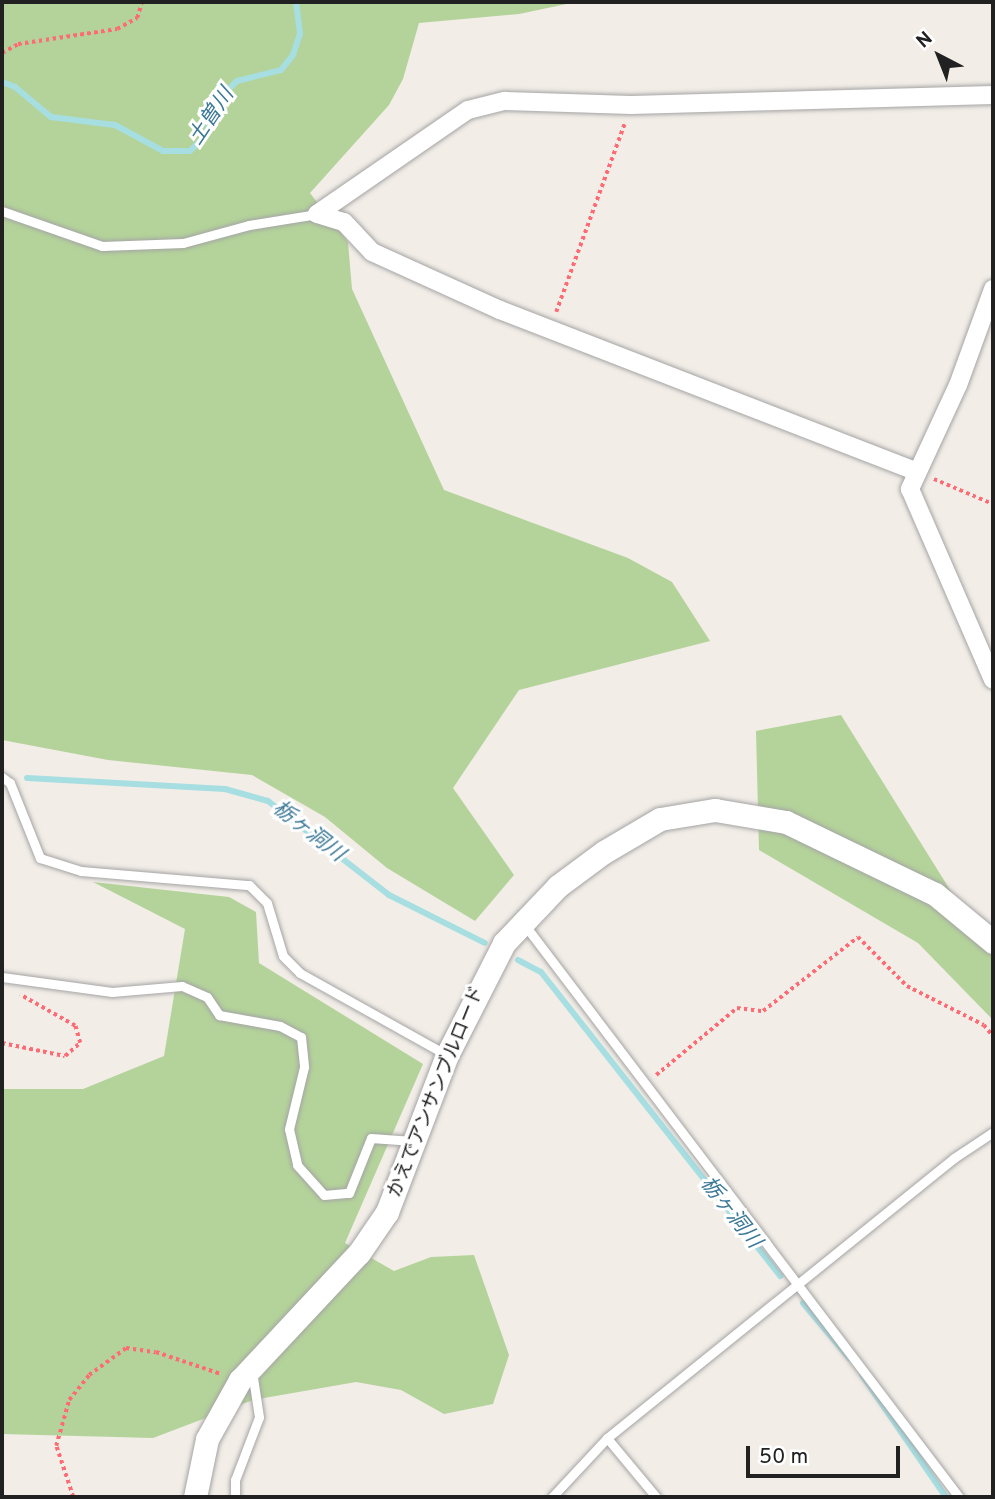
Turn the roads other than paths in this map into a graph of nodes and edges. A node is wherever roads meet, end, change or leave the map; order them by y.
1 (993, 95) edge
2 (2, 211) edge
3 (317, 214) junction
4 (993, 289) edge
5 (918, 472) junction
6 (993, 680) edge
7 (2, 777) edge
8 (522, 922) junction
9 (993, 942) edge
10 (2, 977) edge
11 (447, 1055) junction
12 (993, 1132) edge
13 (415, 1142) junction
14 (798, 1282) junction
15 (246, 1375) junction
16 (607, 1438) junction
17 (195, 1497) edge
18 (235, 1497) edge
19 (552, 1497) edge
20 (656, 1497) edge
21 (959, 1497) edge

1 - 3 street
2 - 3 lane
3 - 5 street
4 - 5 street
5 - 6 street
7 - 11 lane
8 - 9 street, かえでアンサンブルロード
8 - 11 street, かえでアンサンブルロード
8 - 14 lane
10 - 13 lane
11 - 13 street, かえでアンサンブルロード
12 - 14 lane
13 - 15 street, かえでアンサンブルロード
14 - 16 lane
14 - 21 lane
15 - 17 street, かえでアンサンブルロード
15 - 18 lane
16 - 19 lane
16 - 20 lane

